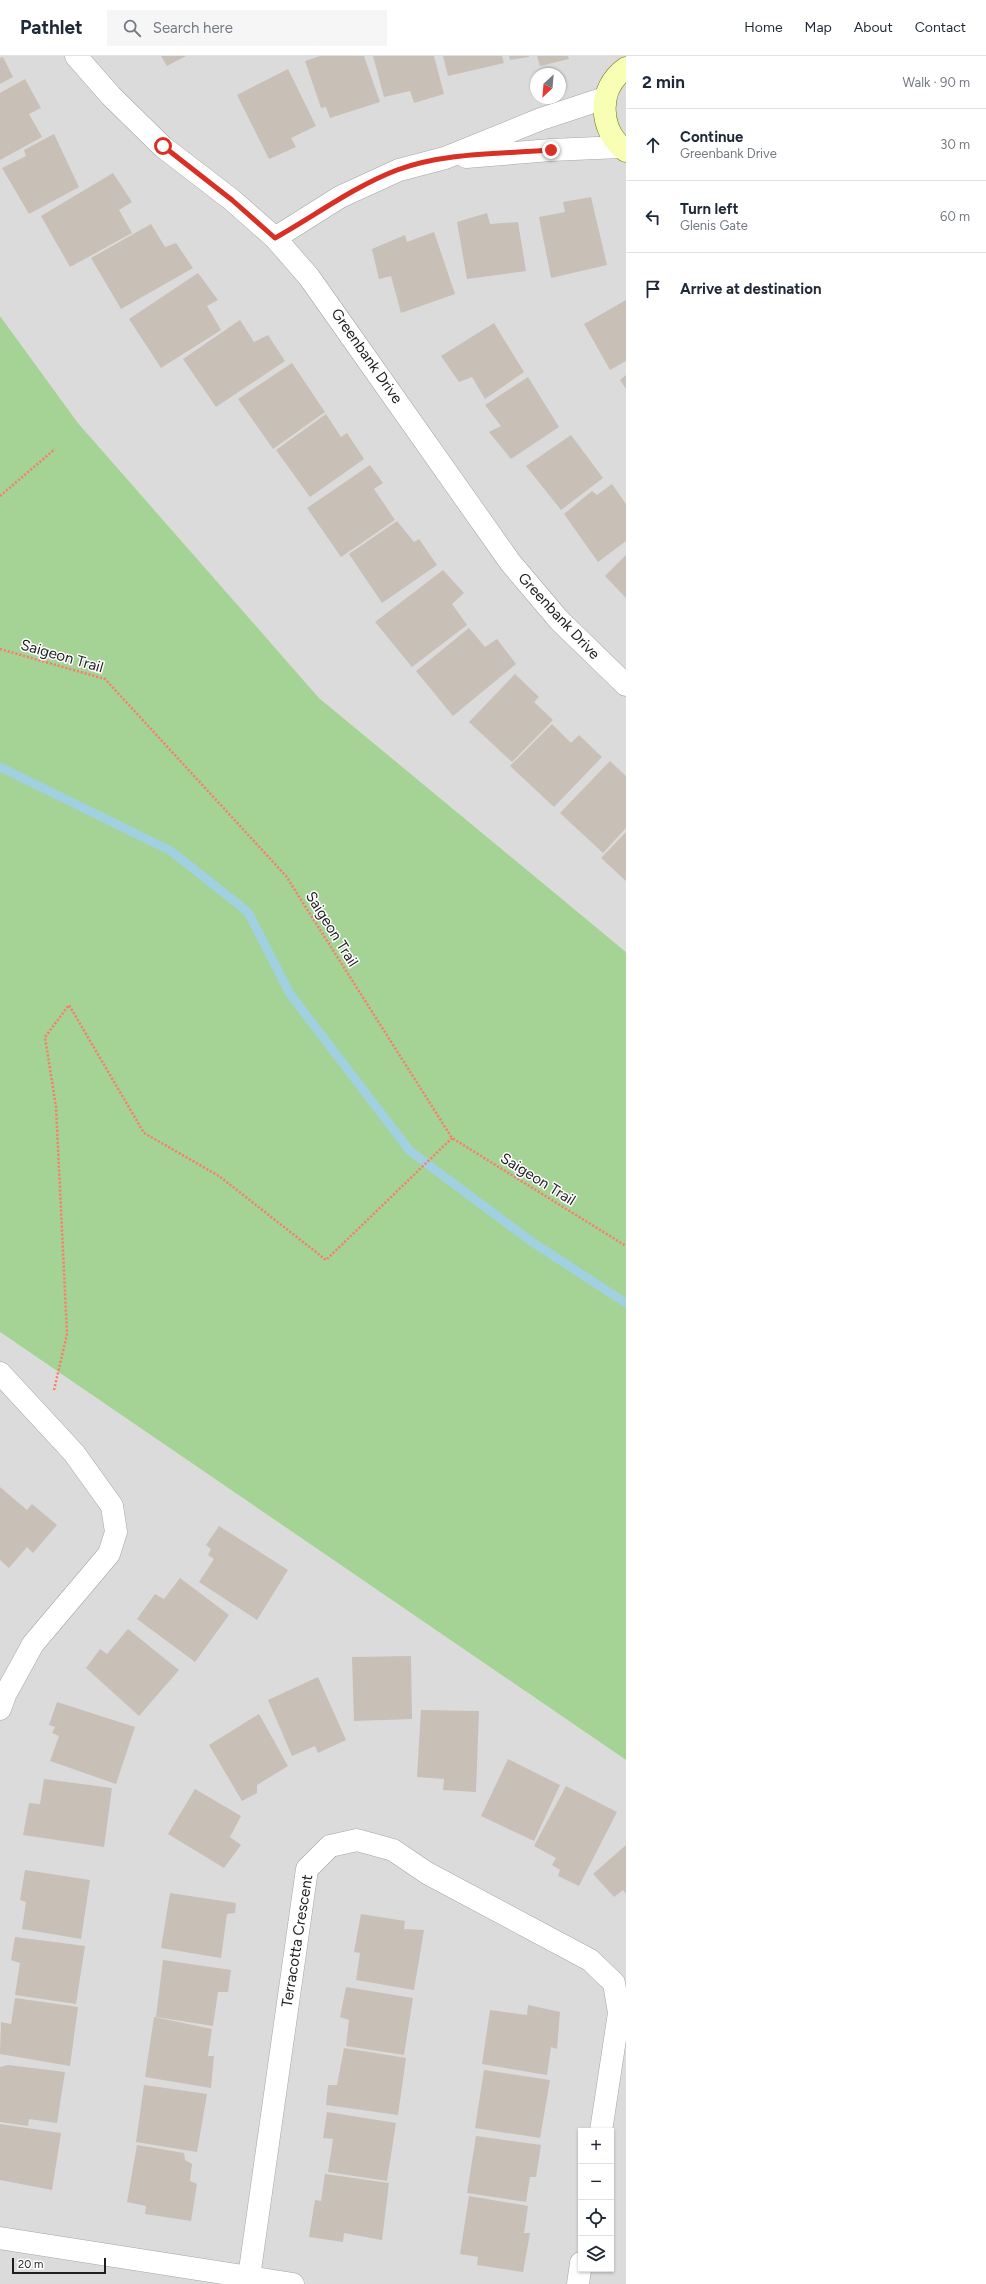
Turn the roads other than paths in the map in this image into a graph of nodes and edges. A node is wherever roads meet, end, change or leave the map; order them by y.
1 (76, 56) edge
2 (625, 64) edge
3 (605, 98) junction
4 (623, 149) edge
5 (445, 158) junction
6 (275, 238) junction
7 (626, 685) edge
8 (0, 1373) edge
9 (0, 1709) edge
10 (601, 2128) edge
11 (0, 2238) edge
12 (580, 2272) edge
13 (249, 2277) junction
14 (293, 2284) edge
15 (578, 2284) edge

1 - 6 street, Greenbank Drive
2 - 3 street
3 - 4 street
3 - 5 street
4 - 5 street
5 - 6 street
6 - 7 street, Greenbank Drive
8 - 9 street
10 - 13 street, Terracotta Crescent
11 - 13 street
12 - 15 street
13 - 14 street

